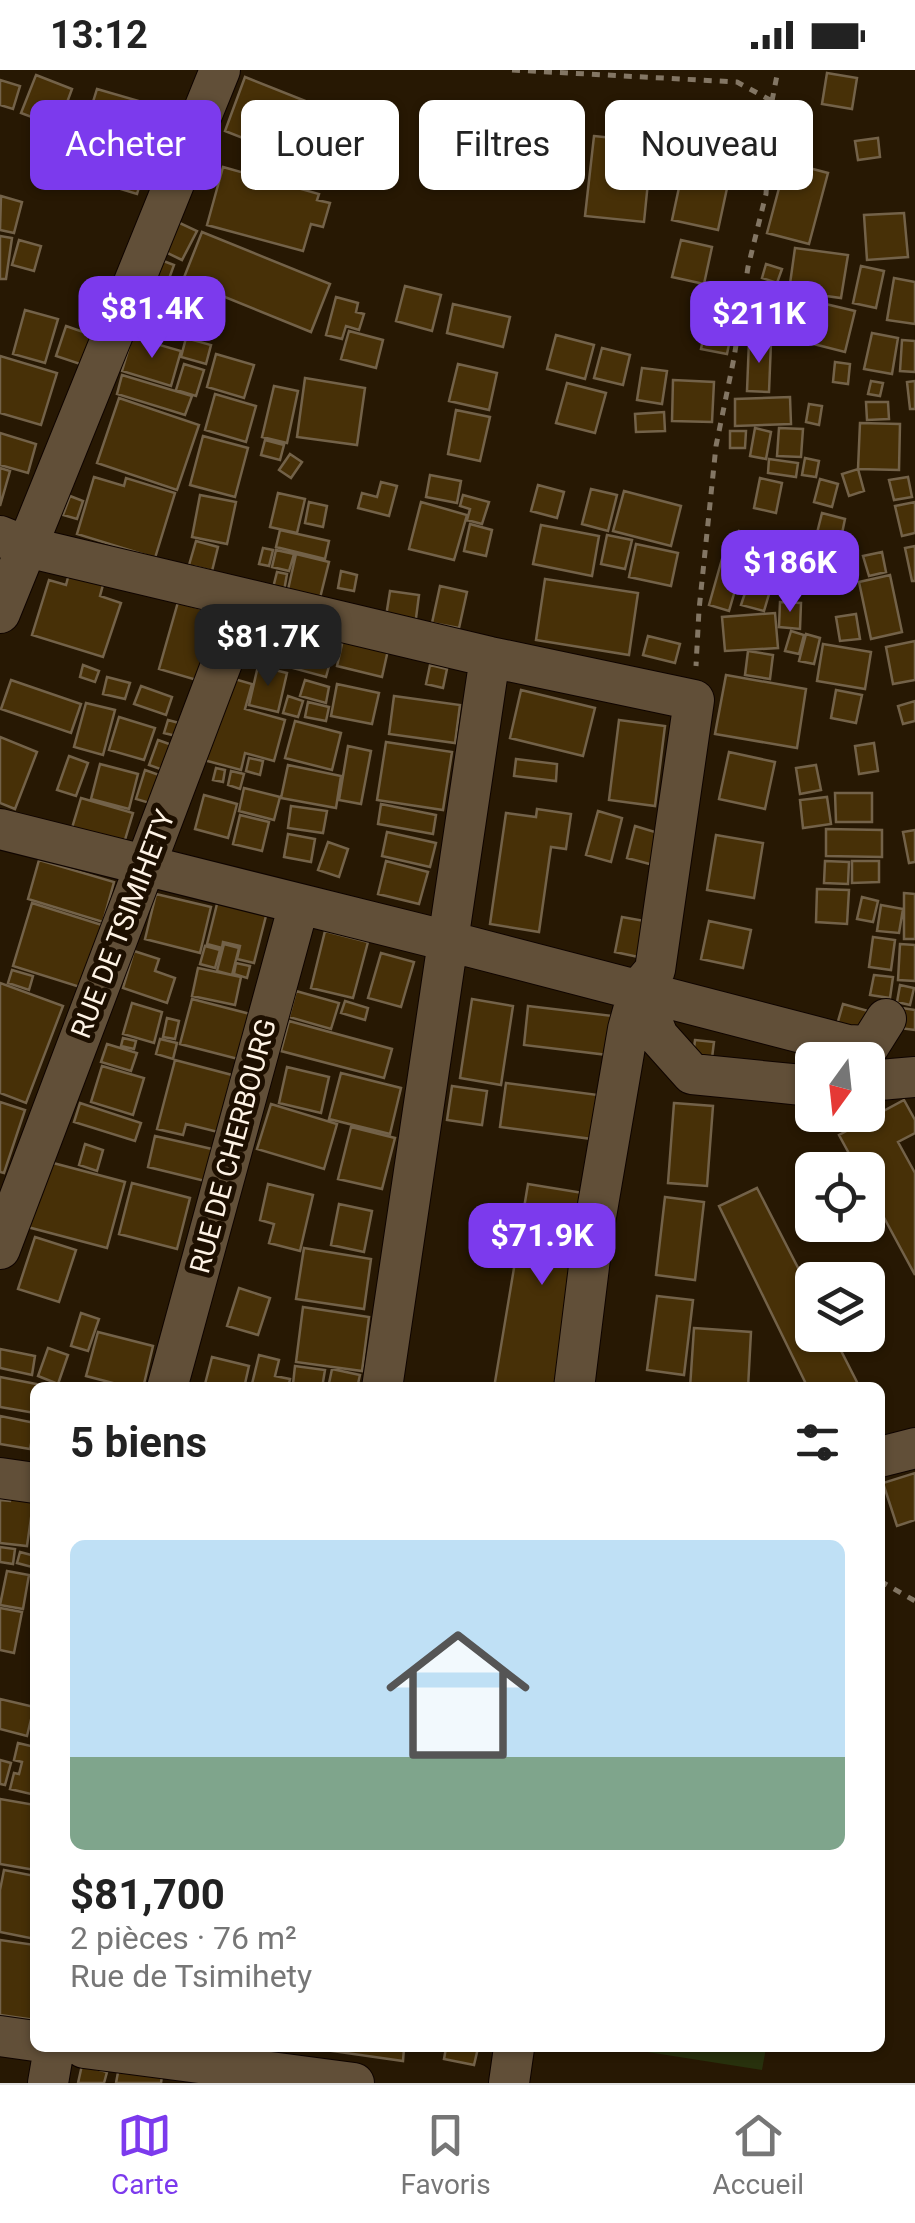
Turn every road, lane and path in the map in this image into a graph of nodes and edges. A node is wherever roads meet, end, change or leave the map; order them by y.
1 (220, 70) edge
2 (512, 70) edge
3 (778, 70) edge
4 (770, 100) edge
5 (772, 100) edge
6 (766, 190) edge
7 (13, 541) edge
8 (246, 599) junction
9 (0, 612) edge
10 (490, 657) junction
11 (694, 700) junction
12 (0, 829) edge
13 (145, 865) junction
14 (299, 904) junction
15 (448, 941) junction
16 (639, 989) junction
17 (886, 1019) dead end
18 (915, 1077) edge
19 (885, 1079) edge
20 (795, 1084) edge
21 (0, 1250) edge
22 (169, 1382) edge
23 (383, 1382) edge
24 (575, 1382) edge
25 (915, 1448) edge
26 (885, 1456) edge
27 (0, 1478) edge
28 (30, 1482) edge
29 (885, 1584) edge
30 (915, 1601) edge
31 (0, 2036) edge
32 (30, 2040) edge
33 (53, 2052) edge
34 (124, 2052) edge
35 (513, 2052) edge
36 (282, 2068) edge
37 (48, 2083) edge
38 (354, 2083) edge
39 (509, 2083) edge

1 - 7 street
2 - 4 path
3 - 5 path
6 - 11 path
7 - 8 street
7 - 9 street
8 - 10 street
8 - 13 street, RUE DE TSIMIHETY
10 - 11 street
10 - 15 street
11 - 16 street
12 - 13 street
13 - 14 street
13 - 21 street, RUE DE TSIMIHETY
14 - 15 street
14 - 22 street, RUE DE CHERBOURG
15 - 16 street
15 - 23 street
16 - 17 street
16 - 20 street
16 - 24 street
18 - 19 street
25 - 26 street
27 - 28 street
29 - 30 path
31 - 32 street
33 - 37 street
34 - 36 street
35 - 39 street
36 - 38 street

